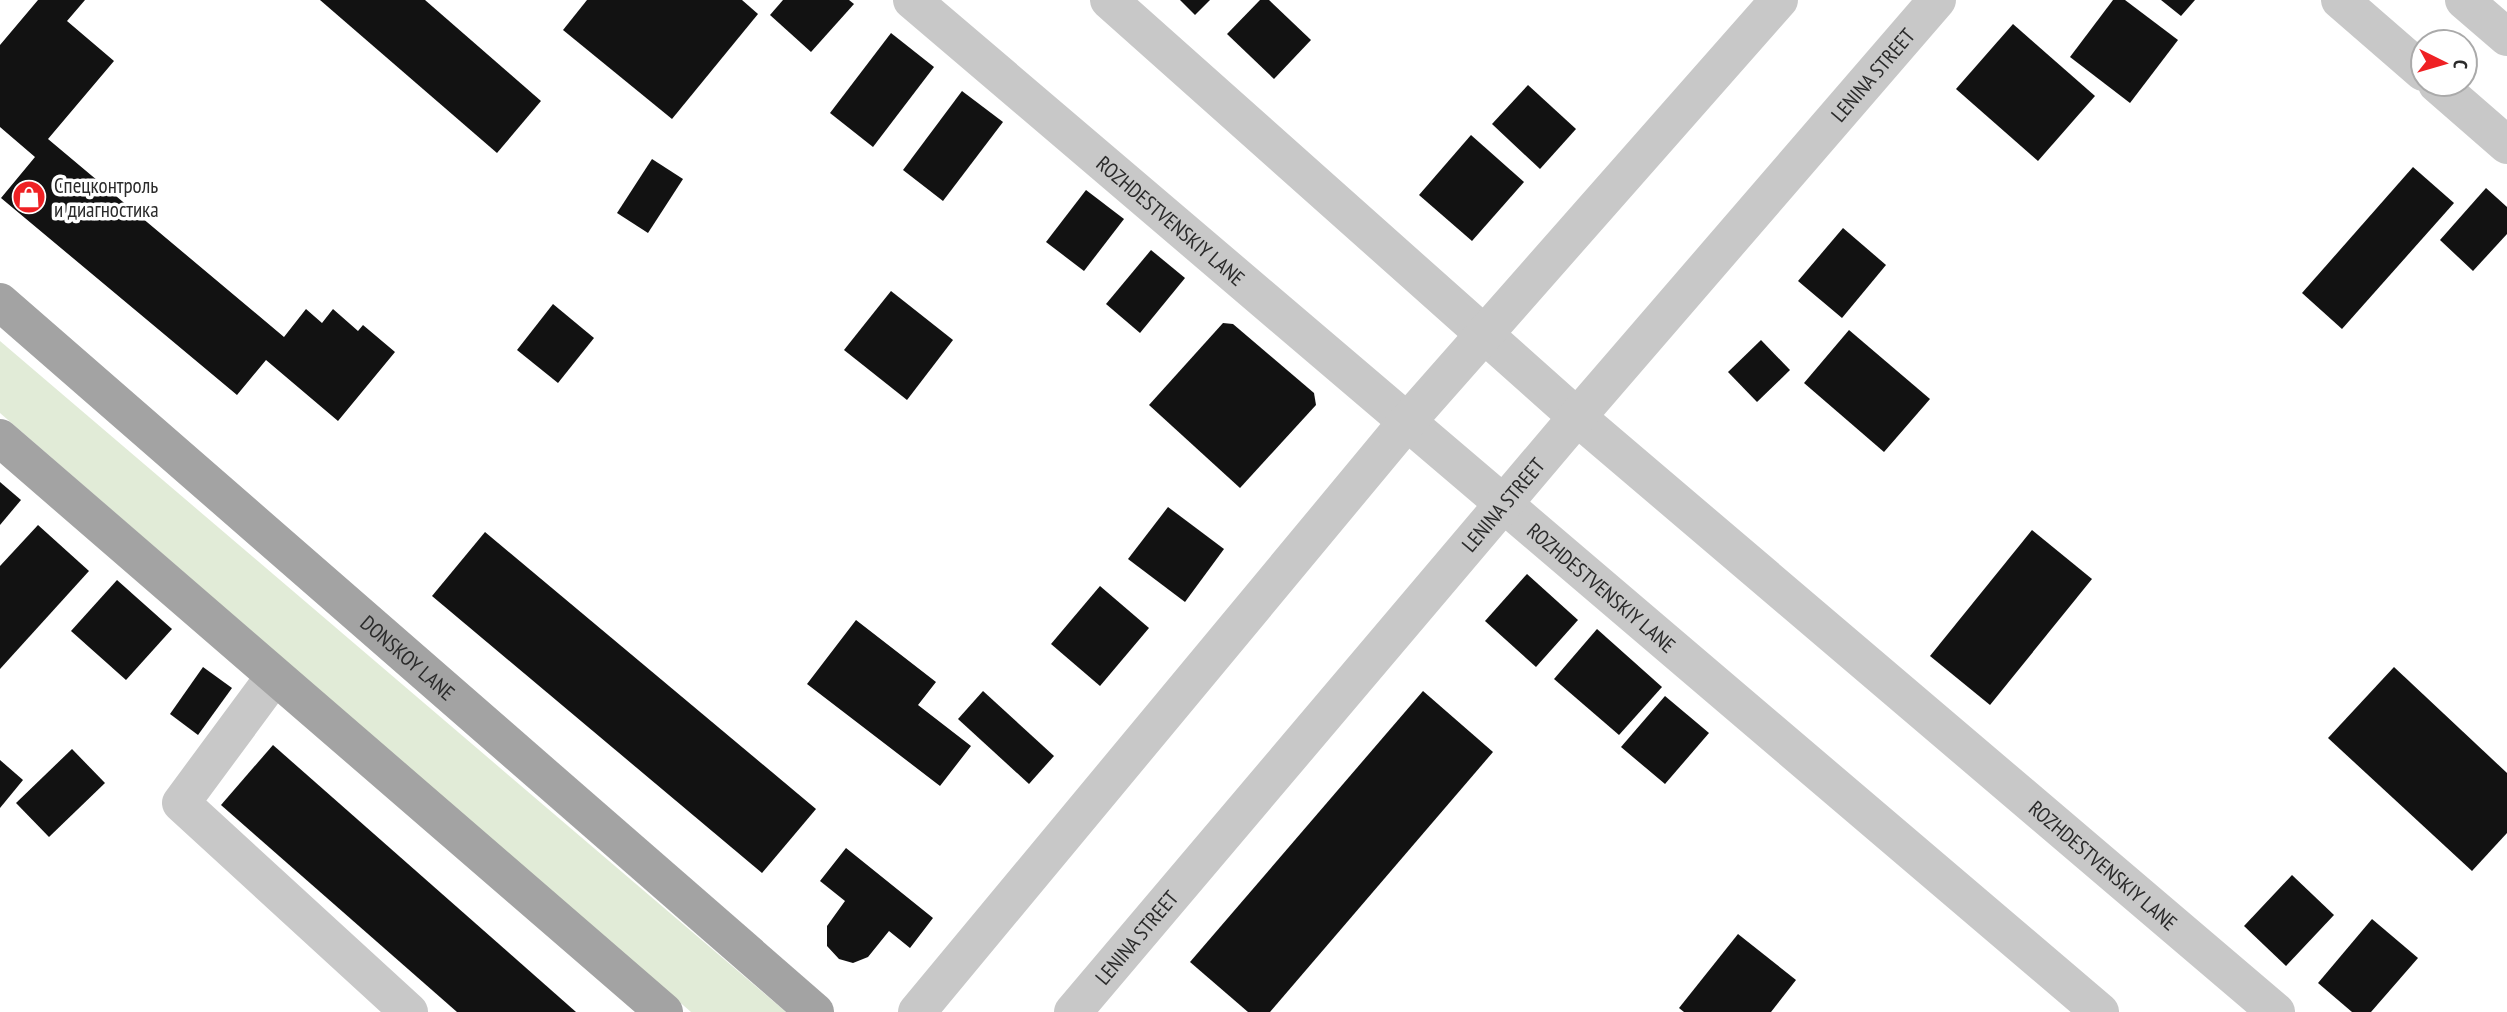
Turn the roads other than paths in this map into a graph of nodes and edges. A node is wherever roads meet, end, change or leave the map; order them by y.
1 (912, 0) edge
2 (1109, 0) edge
3 (1779, 0) edge
4 (1937, 0) edge
5 (2340, 0) edge
6 (2464, 0) edge
7 (2507, 37) edge
8 (2409, 60) edge
9 (2453, 98) edge
10 (2507, 145) edge
11 (0, 302) edge
12 (1487, 334) junction
13 (1577, 417) junction
14 (1406, 423) junction
15 (0, 438) edge
16 (1502, 506) junction
17 (274, 677) junction
18 (409, 1012) edge
19 (664, 1012) edge
20 (815, 1012) edge
21 (917, 1012) edge
22 (1073, 1012) edge
23 (2100, 1012) edge
24 (2276, 1012) edge

1 - 14 street, ROZHDESTVENSKIY LANE
2 - 12 street, ROZHDESTVENSKIY LANE
3 - 12 street
4 - 13 street, LENINA STREET
5 - 8 street
6 - 7 street
9 - 10 street
11 - 20 main road, DONSKOY LANE
12 - 13 street, ROZHDESTVENSKIY LANE
12 - 14 street
13 - 16 street, LENINA STREET
13 - 24 street, ROZHDESTVENSKIY LANE
14 - 16 street, ROZHDESTVENSKIY LANE
14 - 21 street
15 - 17 main road
16 - 22 street, LENINA STREET
16 - 23 street, ROZHDESTVENSKIY LANE
17 - 18 street
17 - 19 main road

